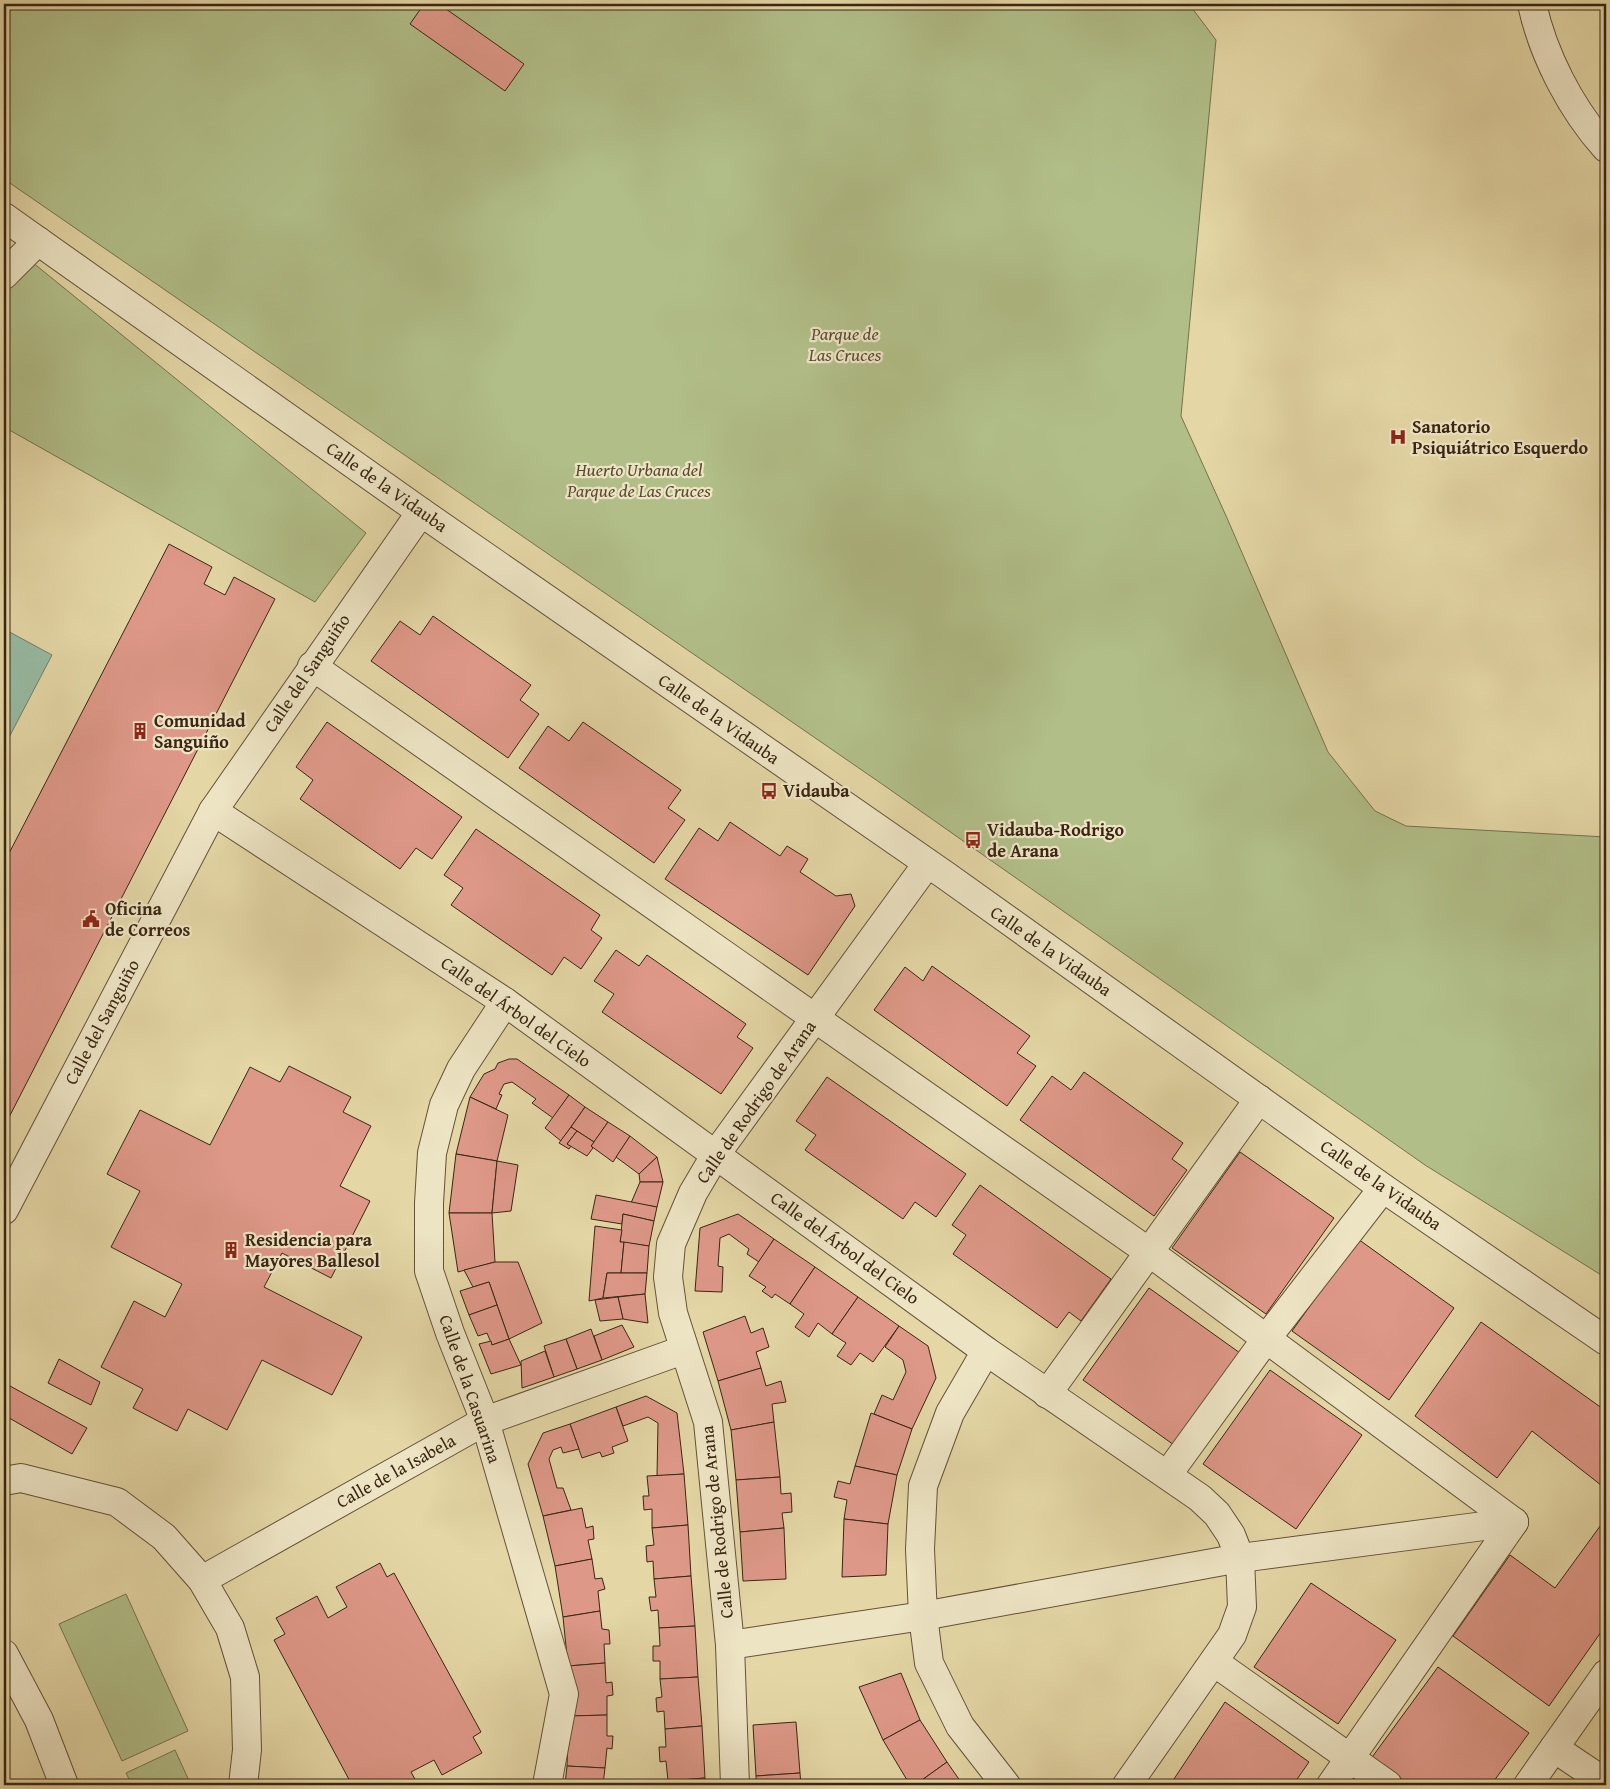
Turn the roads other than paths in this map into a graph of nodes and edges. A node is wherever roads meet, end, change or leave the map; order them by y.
1 (1532, 4) edge
2 (1606, 148) edge
3 (4, 217) edge
4 (38, 241) junction
5 (4, 276) edge
6 (421, 512) junction
7 (312, 666) junction
8 (213, 811) junction
9 (927, 864) junction
10 (505, 1002) junction
11 (814, 1019) junction
12 (1259, 1099) junction
13 (716, 1154) junction
14 (1383, 1188) junction
15 (4, 1210) edge
16 (1149, 1252) junction
17 (1266, 1339) junction
18 (1606, 1341) edge
19 (683, 1350) junction
20 (986, 1351) junction
21 (1046, 1394) junction
22 (485, 1422) junction
23 (1168, 1474) junction
24 (4, 1481) edge
25 (1514, 1522) junction
26 (1240, 1558) junction
27 (202, 1580) junction
28 (923, 1616) junction
29 (730, 1645) junction
30 (4, 1654) edge
31 (1214, 1662) junction
32 (1606, 1674) edge
33 (1554, 1748) junction
34 (1349, 1758) junction
35 (1606, 1783) edge
36 (64, 1785) edge
37 (244, 1785) edge
38 (547, 1785) edge
39 (735, 1785) edge
40 (1006, 1785) edge
41 (1127, 1785) edge
42 (1331, 1785) edge
43 (1388, 1785) edge
44 (1528, 1785) edge

1 - 2 street
3 - 4 street, Calle de la Vidauba
4 - 5 street
4 - 6 street, Calle de la Vidauba
6 - 7 street, Calle del Sanguiño
6 - 9 street, Calle de la Vidauba
7 - 8 street, Calle del Sanguiño
7 - 11 street
8 - 10 street, Calle del Árbol del Cielo
8 - 15 street, Calle del Sanguiño
9 - 11 street, Calle de Rodrigo de Arana
9 - 12 street, Calle de la Vidauba
10 - 13 street, Calle del Árbol del Cielo
10 - 22 street, Calle de la Casuarina
11 - 13 street, Calle de Rodrigo de Arana
11 - 16 street
12 - 14 street, Calle de la Vidauba
12 - 16 street
13 - 19 street, Calle de Rodrigo de Arana
13 - 20 street, Calle del Árbol del Cielo
14 - 17 street
14 - 18 street, Calle de la Vidauba
16 - 17 street
16 - 21 street
17 - 23 street
17 - 25 street
19 - 22 street, Calle de la Isabela
19 - 29 street, Calle de Rodrigo de Arana
20 - 21 street, Calle del Árbol del Cielo
20 - 28 street
21 - 23 street, Calle del Árbol del Cielo
22 - 27 street, Calle de la Isabela
22 - 38 street, Calle de la Casuarina
23 - 26 street, Calle del Árbol del Cielo
24 - 27 street
25 - 26 street
25 - 34 street
26 - 28 street
26 - 31 street, Calle del Árbol del Cielo
27 - 37 street
28 - 29 street
28 - 40 street
29 - 39 street, Calle de Rodrigo de Arana
30 - 36 street
31 - 34 street
31 - 41 street, Calle del Árbol del Cielo
32 - 33 street
33 - 35 street
33 - 44 street
34 - 42 street
34 - 43 street

